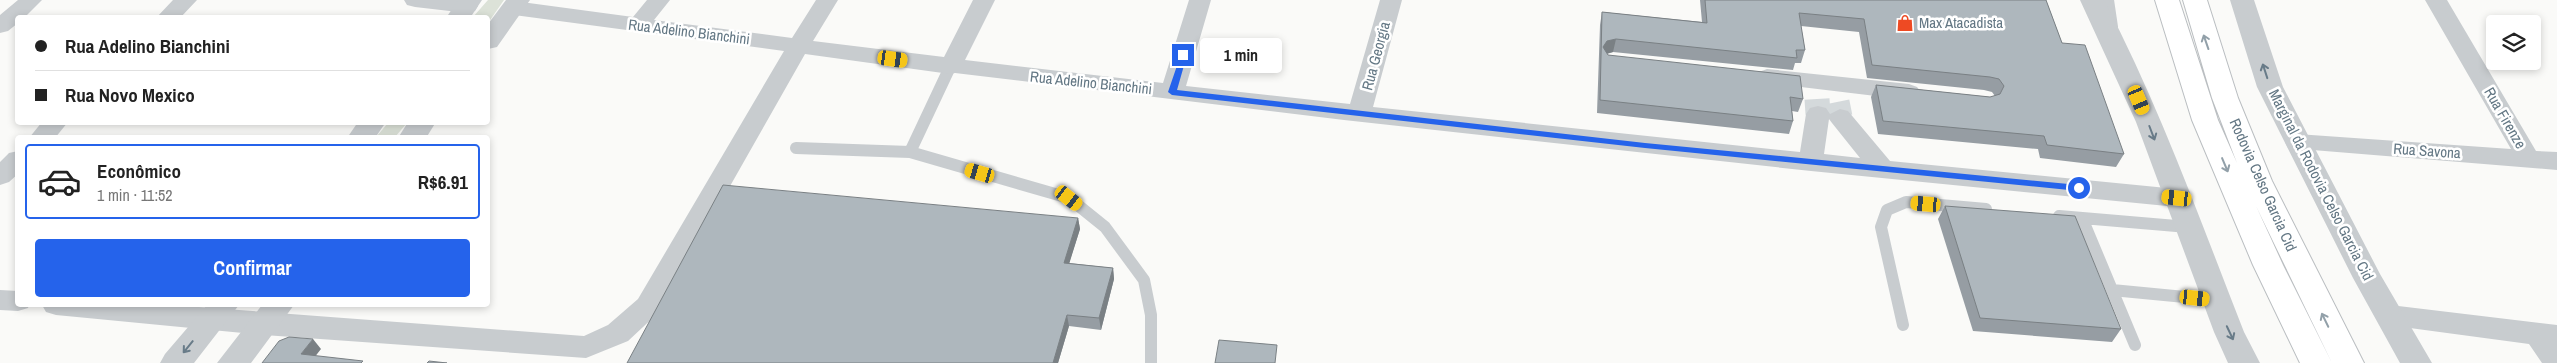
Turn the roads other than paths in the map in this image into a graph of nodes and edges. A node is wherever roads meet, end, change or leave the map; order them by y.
1 (31, 0) edge
2 (186, 0) edge
3 (415, 0) edge
4 (658, 0) edge
5 (827, 0) edge
6 (984, 0) edge
7 (1200, 0) edge
8 (1391, 0) edge
9 (2092, 0) edge
10 (2108, 0) edge
11 (2167, 0) edge
12 (2194, 0) edge
13 (2242, 0) edge
14 (2436, 0) edge
15 (516, 4) edge
16 (465, 8) edge
17 (170, 15) edge
18 (638, 25) junction
19 (0, 26) edge
20 (490, 38) edge
21 (2113, 39) junction
22 (798, 46) junction
23 (950, 67) junction
24 (1746, 75) edge
25 (1172, 92) junction
26 (1927, 94) edge
27 (1826, 100) junction
28 (1360, 112) junction
29 (53, 125) edge
30 (371, 125) edge
31 (44, 135) edge
32 (362, 135) edge
33 (2297, 142) junction
34 (796, 148) dead end
35 (910, 152) junction
36 (2528, 158) junction
37 (2557, 161) edge
38 (15, 162) edge
39 (1811, 162) junction
40 (1883, 169) junction
41 (0, 176) edge
42 (2177, 198) junction
43 (2004, 211) edge
44 (2043, 214) edge
45 (2082, 218) junction
46 (2188, 227) junction
47 (2112, 290) junction
48 (0, 300) edge
49 (2216, 300) junction
50 (15, 301) edge
51 (102, 307) edge
52 (218, 312) edge
53 (272, 315) edge
54 (2390, 316) junction
55 (1903, 325) dead end
56 (2547, 335) edge
57 (2135, 345) dead end
58 (176, 363) edge
59 (233, 363) edge
60 (1151, 363) edge
61 (2244, 363) edge
62 (2316, 363) edge
63 (2348, 363) edge
64 (2416, 363) edge
65 (2557, 363) edge

1 - 19 street
2 - 17 street
3 - 16 street
4 - 18 street
5 - 22 street
6 - 23 street
7 - 25 street
8 - 28 street, Rua Georgia
9 - 21 street
10 - 21 lane
11 -> 62 highway, Rodovia Celso Garcia Cid
63 -> 12 highway, Rodovia Celso Garcia Cid
33 -> 13 street, Marginal da Rodovia Celso Garcia Cid
14 - 36 street, Rua Firenze
15 - 18 street, Rua Adelino Bianchini
15 - 20 street
18 - 22 street, Rua Adelino Bianchini
21 -> 42 street
22 - 23 street, Rua Adelino Bianchini
22 - 53 street
23 - 25 street, Rua Adelino Bianchini
23 - 35 lane
24 - 27 street
25 - 28 street, Rua Adelino Bianchini
26 - 27 street
27 - 39 street
27 - 40 street
28 - 39 street, Rua Adelino Bianchini
29 - 31 street
30 - 32 street
33 - 36 street, Rua Savona
33 - 54 street, Marginal da Rodovia Celso Garcia Cid
34 - 35 lane
35 - 60 lane
36 - 37 street, Rua Savona
38 - 41 street
39 - 40 street, Rua Adelino Bianchini
40 - 42 street, Rua Adelino Bianchini
42 - 46 street
43 - 55 lane
44 - 45 lane
45 - 46 lane
45 - 47 lane
46 - 49 street
47 - 49 lane
47 - 57 lane
48 - 50 street
49 -> 61 street
51 - 52 street
52 - 53 street
52 -> 58 street
53 - 59 street
54 - 56 street
54 - 64 street, Marginal da Rodovia Celso Garcia Cid
56 - 65 street

